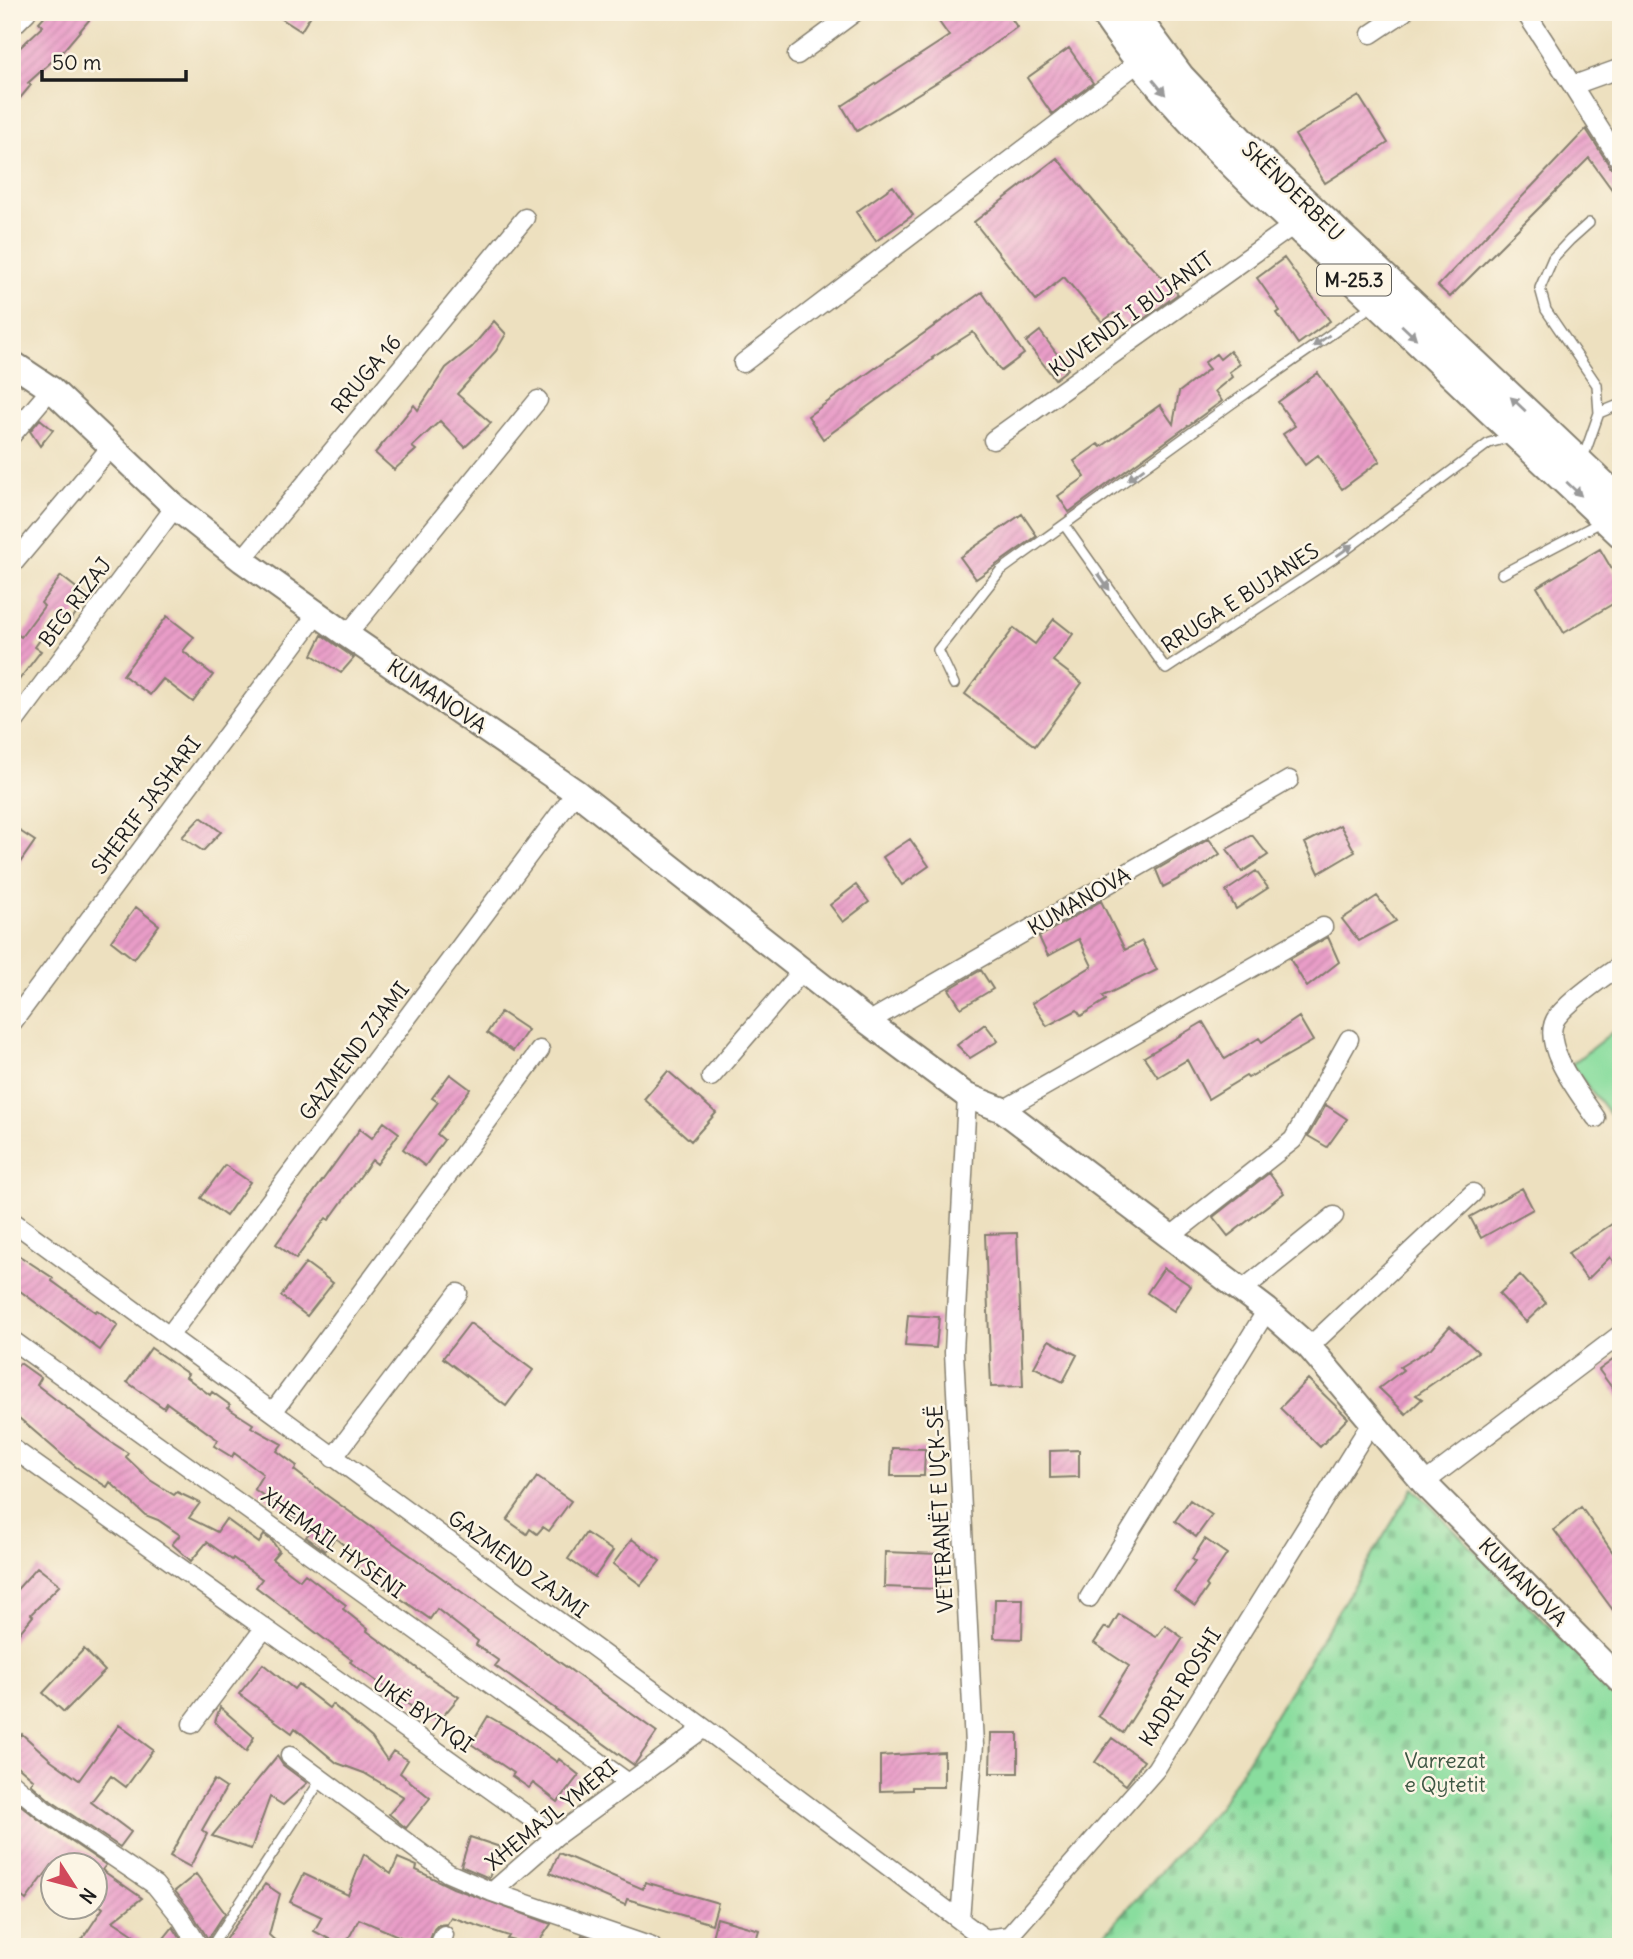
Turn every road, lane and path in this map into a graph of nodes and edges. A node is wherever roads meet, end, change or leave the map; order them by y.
1 (27, 12) edge
2 (855, 12) edge
3 (1104, 12) edge
4 (1132, 12) edge
5 (1404, 12) edge
6 (1525, 12) edge
7 (12, 27) edge
8 (1371, 34) dead end
9 (797, 55) dead end
10 (1139, 62) junction
11 (1621, 68) edge
12 (1574, 85) junction
13 (1621, 162) edge
14 (525, 218) dead end
15 (1295, 223) junction
16 (1589, 223) dead end
17 (1377, 303) junction
18 (12, 363) edge
19 (743, 363) dead end
20 (51, 389) junction
21 (538, 400) dead end
22 (1621, 404) edge
23 (1599, 413) junction
24 (12, 435) edge
25 (1517, 435) junction
26 (993, 440) dead end
27 (111, 447) junction
28 (1576, 459) junction
29 (175, 507) junction
30 (1615, 518) edge
31 (1065, 526) junction
32 (242, 559) junction
33 (12, 565) edge
34 (1502, 574) dead end
35 (317, 614) junction
36 (346, 635) junction
37 (954, 684) dead end
38 (12, 725) edge
39 (1289, 780) dead end
40 (576, 792) junction
41 (1323, 927) dead end
42 (1621, 965) edge
43 (803, 970) junction
44 (868, 1022) junction
45 (12, 1023) edge
46 (1349, 1039) dead end
47 (540, 1050) dead end
48 (711, 1077) dead end
49 (967, 1096) junction
50 (1003, 1110) junction
51 (1596, 1118) dead end
52 (1472, 1193) dead end
53 (1334, 1216) dead end
54 (12, 1221) edge
55 (1171, 1236) junction
56 (1241, 1291) junction
57 (458, 1293) dead end
58 (1267, 1310) junction
59 (1621, 1334) edge
60 (169, 1336) junction
61 (12, 1340) edge
62 (1309, 1347) junction
63 (273, 1412) junction
64 (1373, 1420) junction
65 (12, 1448) edge
66 (333, 1458) junction
67 (1424, 1483) junction
68 (1089, 1598) dead end
69 (263, 1630) junction
70 (1621, 1681) edge
71 (192, 1724) dead end
72 (704, 1728) junction
73 (290, 1756) dead end
74 (321, 1780) junction
75 (627, 1782) junction
76 (12, 1783) edge
77 (556, 1836) junction
78 (492, 1892) junction
79 (960, 1919) junction
80 (981, 1943) edge
81 (199, 1947) edge
82 (211, 1947) edge
83 (652, 1947) edge

1 - 7 street
2 - 9 street
3 - 10 main road, SKËNDERBEU / M-25.3
28 -> 4 main road, SKËNDERBEU / M-25.3
5 - 8 street
6 - 12 street
10 -> 15 main road, SKËNDERBEU / M-25.3
10 - 19 street
11 - 12 street
12 - 13 street
14 - 32 street, RRUGA 16
15 - 17 main road, SKËNDERBEU / M-25.3
15 - 26 street, KUVENDI I BUJANIT
16 - 23 lane
17 -> 25 main road, SKËNDERBEU / M-25.3
17 -> 31 lane
18 - 20 main road, KUMANOVA
20 - 24 street
20 - 27 main road, KUMANOVA
21 - 36 street
22 - 23 lane
23 - 28 lane
25 -> 30 main road, SKËNDERBEU / M-25.3
31 -> 25 lane, RRUGA E BUJANES
27 - 29 main road, KUMANOVA
27 - 33 street
28 - 30 main road, SKËNDERBEU / M-25.3
29 - 32 main road, KUMANOVA
29 - 38 street, BEG RIZAJ
30 - 34 lane
31 - 37 lane
32 - 35 main road, KUMANOVA
35 - 36 main road, KUMANOVA
35 - 45 street, SHERIF JASHARI
36 - 40 main road, KUMANOVA
39 - 44 street, KUMANOVA
40 - 43 main road, KUMANOVA
40 - 60 street, GAZMEND ZJAMI
41 - 50 street
42 - 51 street
43 - 44 main road, KUMANOVA
43 - 48 street
44 - 49 main road, KUMANOVA
46 - 55 street
47 - 63 street
49 - 50 main road, KUMANOVA
49 - 79 street, VETERANËT E UÇK-SË
50 - 55 main road, KUMANOVA
52 - 62 street
53 - 56 street
54 - 60 street, GAZMEND ZAJMI
55 - 56 main road, KUMANOVA
56 - 58 main road, KUMANOVA
57 - 66 street
58 - 62 main road, KUMANOVA
58 - 68 street
59 - 67 street
60 - 63 street, GAZMEND ZAJMI
61 - 75 street, XHEMAIL HYSENI
62 - 64 main road, KUMANOVA
63 - 66 street, GAZMEND ZAJMI
64 - 67 main road, KUMANOVA
64 - 80 street, KADRI ROSHI
65 - 69 street, UKË BYTYQI
66 - 72 street, GAZMEND ZAJMI
67 - 70 main road, KUMANOVA
69 - 71 street
69 - 77 street, UKË BYTYQI
72 - 75 street, XHEMAJL YMERI
72 - 79 street, GAZMEND ZAJMI
73 - 74 street, XHEMAJL YMERI
74 - 78 street, XHEMAJL YMERI
74 - 82 lane
75 - 77 street, XHEMAJL YMERI
76 - 81 street
77 - 78 street, XHEMAJL YMERI
78 - 83 street
79 - 80 street, GAZMEND ZAJMI

